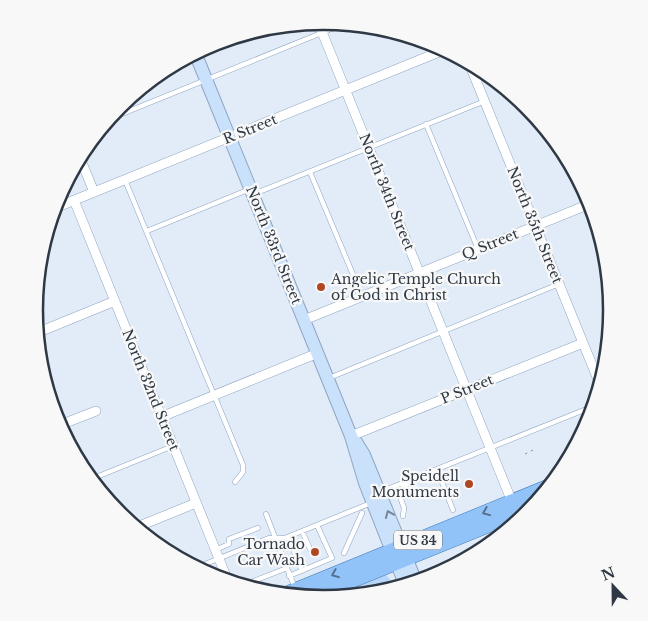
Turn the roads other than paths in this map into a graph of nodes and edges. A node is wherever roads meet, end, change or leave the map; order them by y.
1 (327, 30) edge
2 (322, 32) junction
3 (436, 53) edge
4 (198, 60) edge
5 (473, 73) edge
6 (206, 79) junction
7 (345, 90) junction
8 (485, 101) junction
9 (126, 112) edge
10 (426, 124) junction
11 (230, 137) junction
12 (369, 148) junction
13 (84, 166) edge
14 (310, 172) junction
15 (125, 180) junction
16 (252, 191) junction
17 (94, 192) junction
18 (74, 200) junction
19 (65, 204) edge
20 (584, 206) edge
21 (536, 226) junction
22 (147, 231) junction
23 (478, 249) junction
24 (420, 272) junction
25 (559, 284) junction
26 (362, 296) junction
27 (115, 301) junction
28 (304, 320) junction
29 (44, 330) edge
30 (443, 331) junction
31 (583, 343) junction
32 (318, 353) junction
33 (597, 376) edge
34 (328, 378) junction
35 (467, 389) junction
36 (215, 395) junction
37 (587, 409) edge
38 (96, 411) dead end
39 (162, 417) junction
40 (67, 422) edge
41 (351, 436) junction
42 (173, 446) junction
43 (491, 447) junction
44 (98, 476) edge
45 (235, 482) dead end
46 (538, 492) edge
47 (376, 497) junction
48 (512, 502) junction
49 (196, 503) junction
50 (453, 510) dead end
51 (362, 513) dead end
52 (266, 514) dead end
53 (516, 514) edge
54 (403, 516) dead end
55 (143, 525) edge
56 (317, 525) junction
57 (258, 528) dead end
58 (302, 531) junction
59 (288, 537) junction
60 (274, 538) junction
61 (310, 549) dead end
62 (344, 553) dead end
63 (217, 554) junction
64 (399, 555) junction
65 (314, 559) dead end
66 (203, 563) edge
67 (317, 565) junction
68 (286, 568) junction
69 (302, 571) junction
70 (225, 573) edge
71 (290, 576) junction
72 (412, 576) edge
73 (404, 579) edge
74 (252, 581) edge
75 (292, 589) edge
76 (296, 589) edge
77 (326, 591) edge

1 - 2 lane
2 - 6 lane
2 - 7 street, North 34th Street
3 - 7 street, R Street
4 - 6 main road, North 33rd Street
5 - 8 street, North 35th Street
6 - 9 lane
6 - 11 main road, North 33rd Street
7 - 11 street, R Street
7 - 12 street, North 34th Street
8 - 10 lane
8 - 21 street, North 35th Street
10 - 12 lane
10 - 23 lane
11 - 15 street, R Street
11 - 16 main road, North 33rd Street
12 - 14 lane
12 - 24 street, North 34th Street
13 - 17 street
14 - 16 lane
14 - 26 lane
15 - 17 street, R Street
15 - 22 lane
16 - 22 lane
16 - 28 main road, North 33rd Street
17 - 18 street, R Street
18 - 19 street, R Street
18 - 27 street, North 32nd Street
20 - 21 street, Q Street
21 - 23 street, Q Street
21 - 25 street, North 35th Street
22 - 36 lane
23 - 24 street, Q Street
24 - 26 street, Q Street
24 - 30 street, North 34th Street
25 - 30 lane
25 - 31 street, North 35th Street
26 - 28 street, Q Street
27 - 29 street
27 - 39 street, North 32nd Street
28 - 32 main road, North 33rd Street
30 - 34 lane
30 - 35 street, North 34th Street
31 - 33 street, North 35th Street
31 - 35 street, P Street
32 - 34 main road, North 33rd Street
32 - 36 street
34 - 41 main road, North 33rd Street
35 - 41 street, P Street
35 - 43 street, North 34th Street
36 - 39 street
36 - 45 lane
37 - 43 lane
38 - 40 street
39 - 42 street, North 32nd Street
41 - 47 main road, North 33rd Street
42 - 44 lane
42 - 49 street, North 32nd Street
43 - 47 lane
43 - 48 street, North 34th Street
46 - 48 main road, US 34
47 - 56 lane
47 - 64 main road, North 33rd Street
48 -> 64 main road, US 34
49 - 55 street
49 - 63 street, North 32nd Street
50 - 54 lane
51 - 62 lane
52 - 60 lane
53 - 64 main road, US 34
56 - 58 lane
56 - 67 lane
57 - 63 lane
58 - 59 lane
58 - 61 lane
59 - 60 lane
59 - 69 lane
60 - 63 lane
60 - 68 lane
63 - 66 lane
63 - 70 street, North 32nd Street
64 - 72 main road
64 - 73 main road
64 -> 76 main road, US 34
64 - 77 main road, US 34
65 - 67 lane
67 - 69 lane
68 - 71 lane
68 - 74 lane
69 - 71 lane
71 - 75 lane

